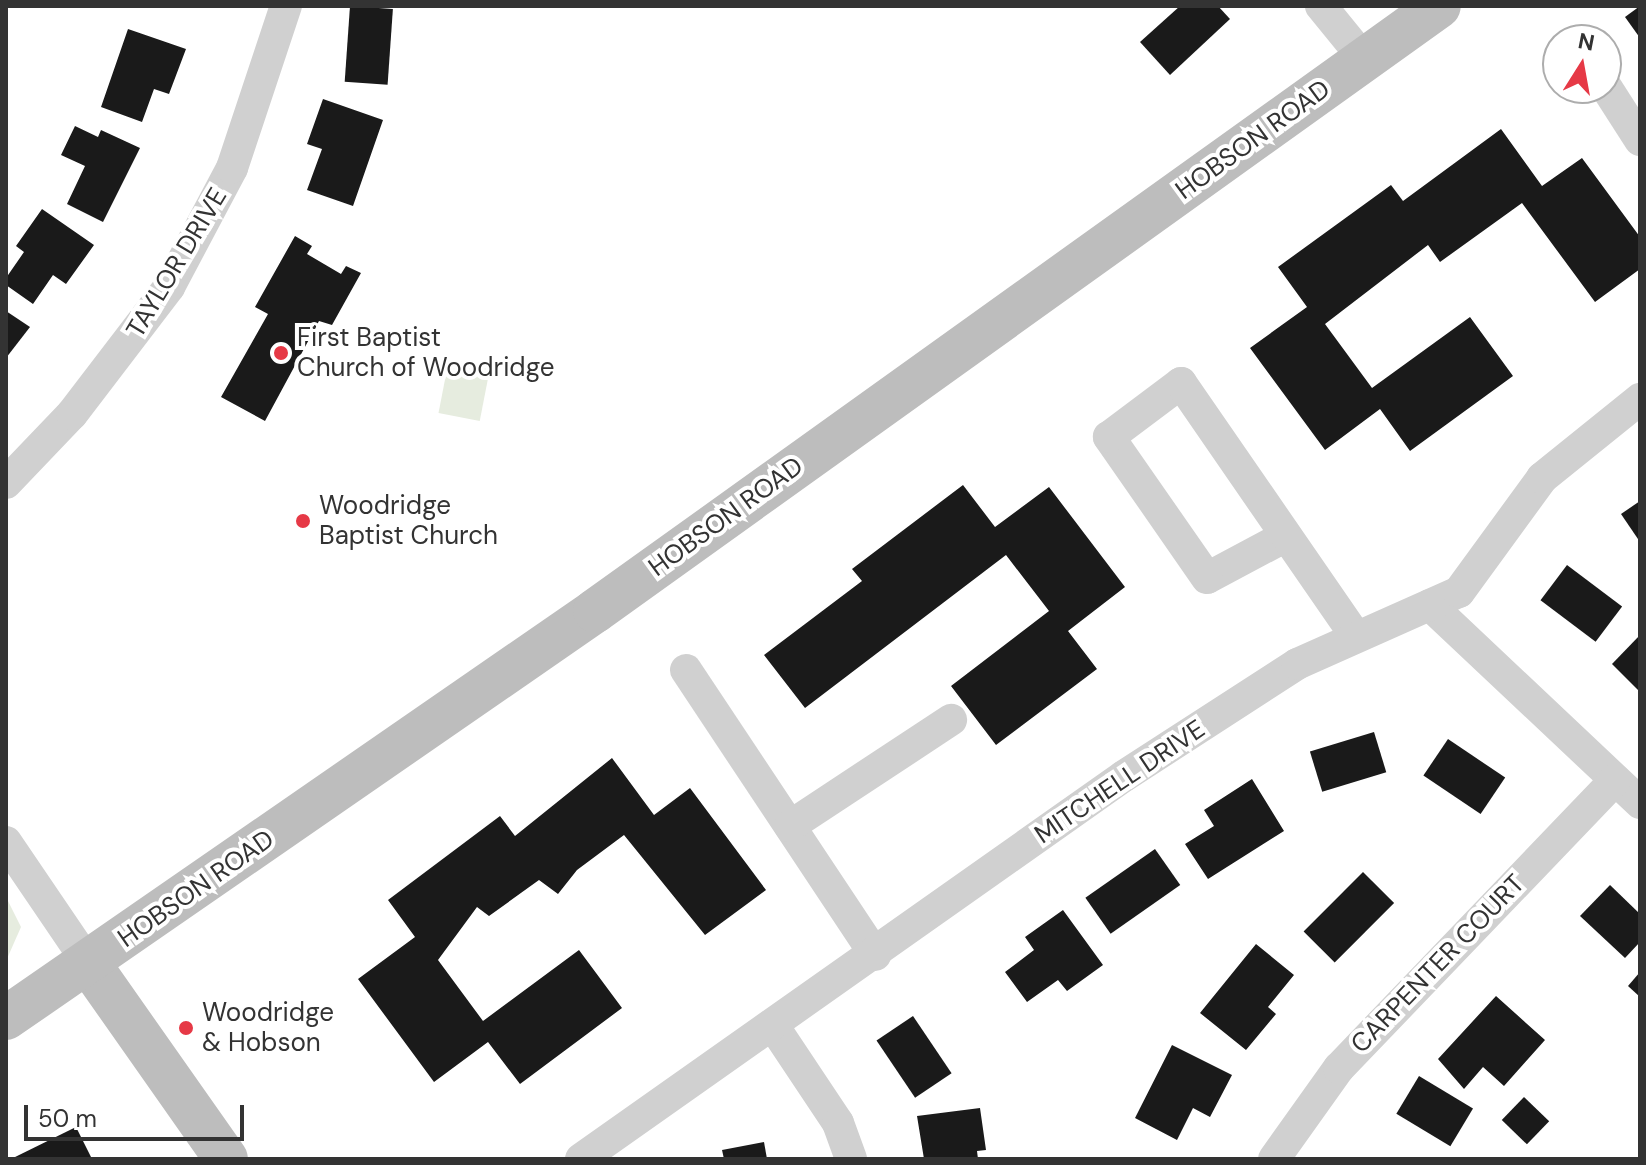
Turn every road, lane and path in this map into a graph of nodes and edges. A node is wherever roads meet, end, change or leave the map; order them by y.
1 (286, 6) edge
2 (1321, 6) edge
3 (1439, 6) edge
4 (1365, 60) junction
5 (1617, 104) edge
6 (1640, 140) edge
7 (1640, 399) edge
8 (6, 483) edge
9 (1286, 536) junction
10 (1430, 605) junction
11 (1356, 637) junction
12 (686, 670) dead end
13 (951, 720) dead end
14 (1615, 780) junction
15 (1640, 803) edge
16 (790, 826) junction
17 (6, 842) edge
18 (875, 955) junction
19 (89, 964) junction
20 (6, 1018) edge
21 (774, 1027) junction
22 (226, 1159) edge
23 (581, 1159) edge
24 (851, 1159) edge
25 (1274, 1159) edge

1 - 8 street, TAYLOR DRIVE
2 - 4 street
3 - 4 main road, HOBSON ROAD
4 - 19 main road, HOBSON ROAD
5 - 6 street
7 - 10 street, MITCHELL DRIVE
9 - 9 street
9 - 11 street
10 - 11 street, MITCHELL DRIVE
10 - 14 street
11 - 18 street, MITCHELL DRIVE
12 - 16 street
13 - 16 street
14 - 15 street
14 - 25 street, CARPENTER COURT
16 - 18 street
17 - 19 street
18 - 21 street, MITCHELL DRIVE
19 - 20 main road, HOBSON ROAD
19 - 22 main road
21 - 23 street, MITCHELL DRIVE
21 - 24 street

